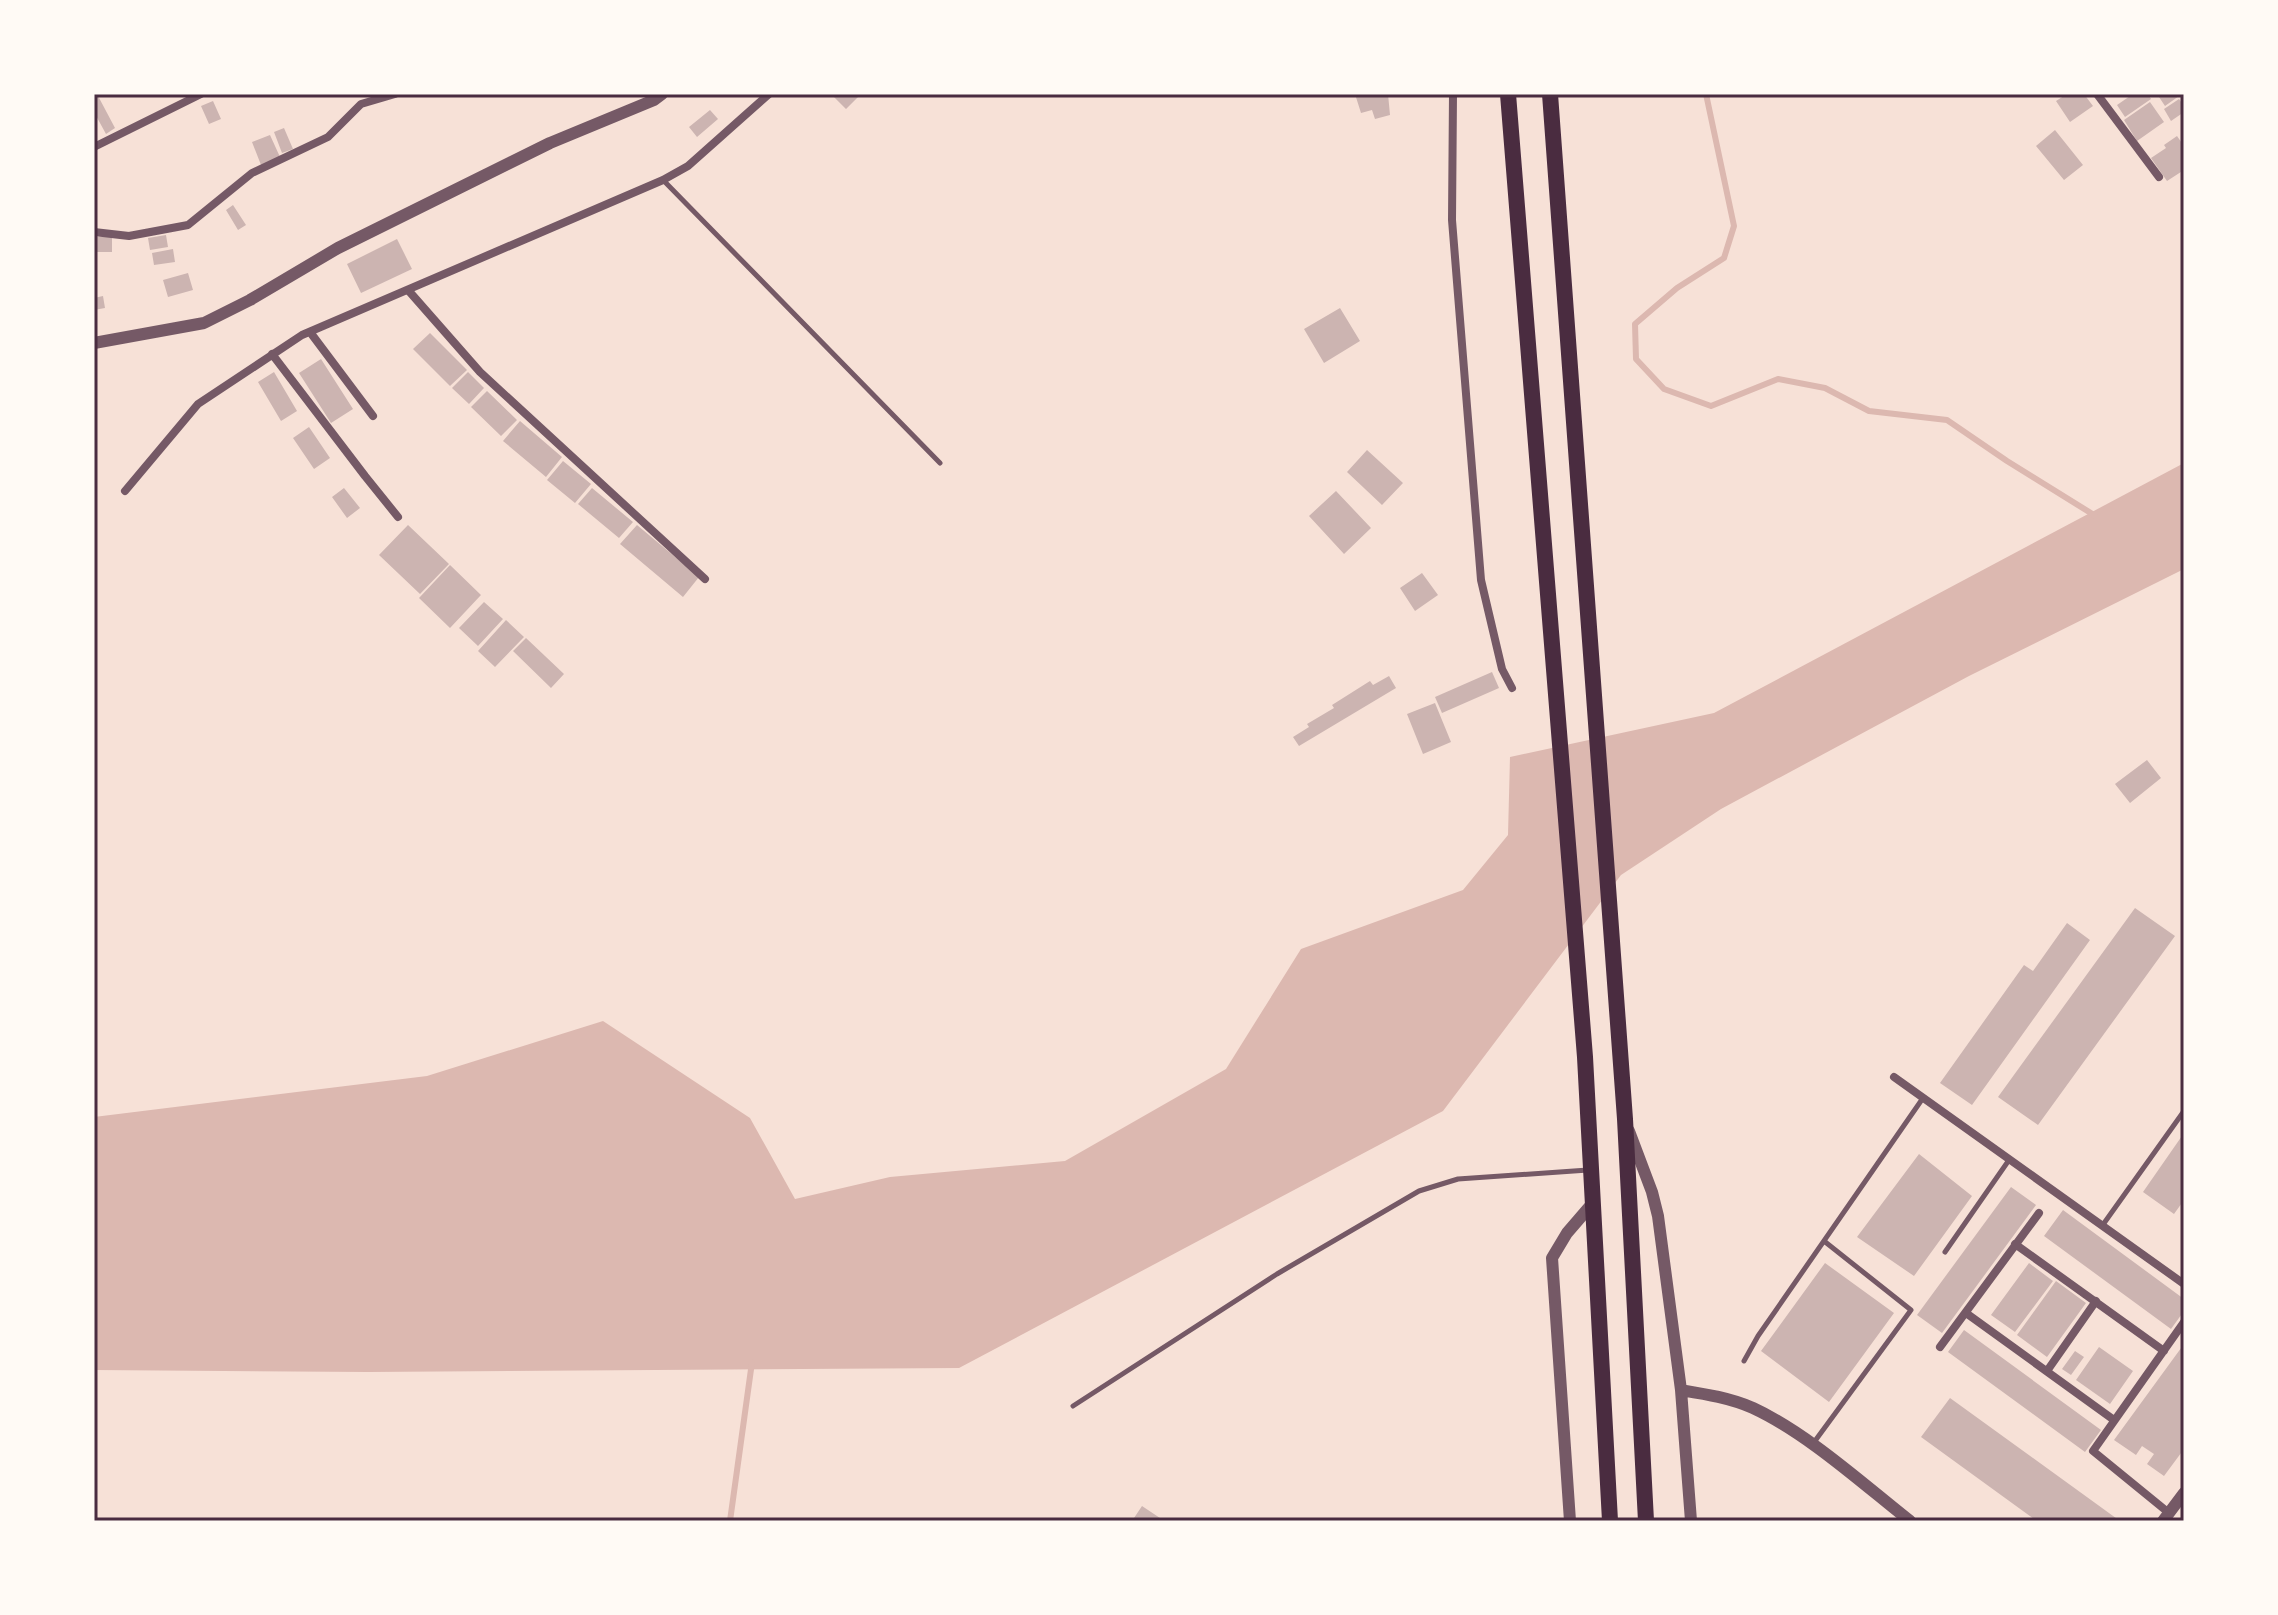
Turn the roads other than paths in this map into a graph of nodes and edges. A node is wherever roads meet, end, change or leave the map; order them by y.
1 (395, 94) edge
2 (662, 94) edge
3 (769, 94) edge
4 (1453, 94) edge
5 (1508, 94) edge
6 (1550, 94) edge
7 (2097, 94) edge
8 (196, 95) edge
9 (94, 147) edge
10 (2159, 177) dead end
11 (663, 180) junction
12 (94, 232) edge
13 (408, 290) junction
14 (310, 332) junction
15 (94, 343) edge
16 (272, 354) junction
17 (373, 416) dead end
18 (940, 463) dead end
19 (125, 491) dead end
20 (398, 517) dead end
21 (705, 579) dead end
22 (1512, 688) dead end
23 (1894, 1077) dead end
24 (1923, 1098) junction
25 (2184, 1111) edge
26 (1625, 1119) junction
27 (2009, 1160) junction
28 (1591, 1169) junction
29 (1592, 1204) junction
30 (2039, 1213) dead end
31 (2102, 1226) junction
32 (1824, 1241) junction
33 (2015, 1244) junction
34 (1945, 1252) dead end
35 (2184, 1284) edge
36 (2096, 1301) junction
37 (1966, 1313) junction
38 (2184, 1322) edge
39 (1940, 1347) dead end
40 (2164, 1351) junction
41 (1744, 1361) dead end
42 (2047, 1371) junction
43 (1681, 1390) junction
44 (1073, 1406) dead end
45 (2114, 1420) junction
46 (1812, 1445) junction
47 (2184, 1493) edge
48 (2166, 1517) edge
49 (1570, 1521) edge
50 (1610, 1521) edge
51 (1646, 1521) edge
52 (1691, 1521) edge
53 (1910, 1521) edge

1 - 12 street
2 - 15 street
3 - 11 street
4 - 22 street
5 - 28 highway
6 - 26 highway
7 - 10 street
8 - 9 street
11 - 13 street
11 - 18 lane
13 - 14 street
13 - 21 street
14 - 16 street
14 - 17 street
16 - 19 street
16 - 20 street
23 - 24 street
24 - 27 street
24 - 32 lane
25 - 31 lane
26 - 43 street
26 - 51 highway
27 - 31 street
27 - 34 lane
28 - 29 highway
28 - 44 lane
29 - 49 street
29 - 50 highway
30 - 33 street
31 - 35 street
32 - 41 lane
32 - 46 lane
33 - 36 street
33 - 37 street
36 - 40 street
36 - 42 street
37 - 39 street
37 - 42 street
38 - 40 street
40 - 45 street
42 - 45 street
43 - 46 street
43 - 52 street
45 - 48 street
46 - 53 street
47 - 48 street

